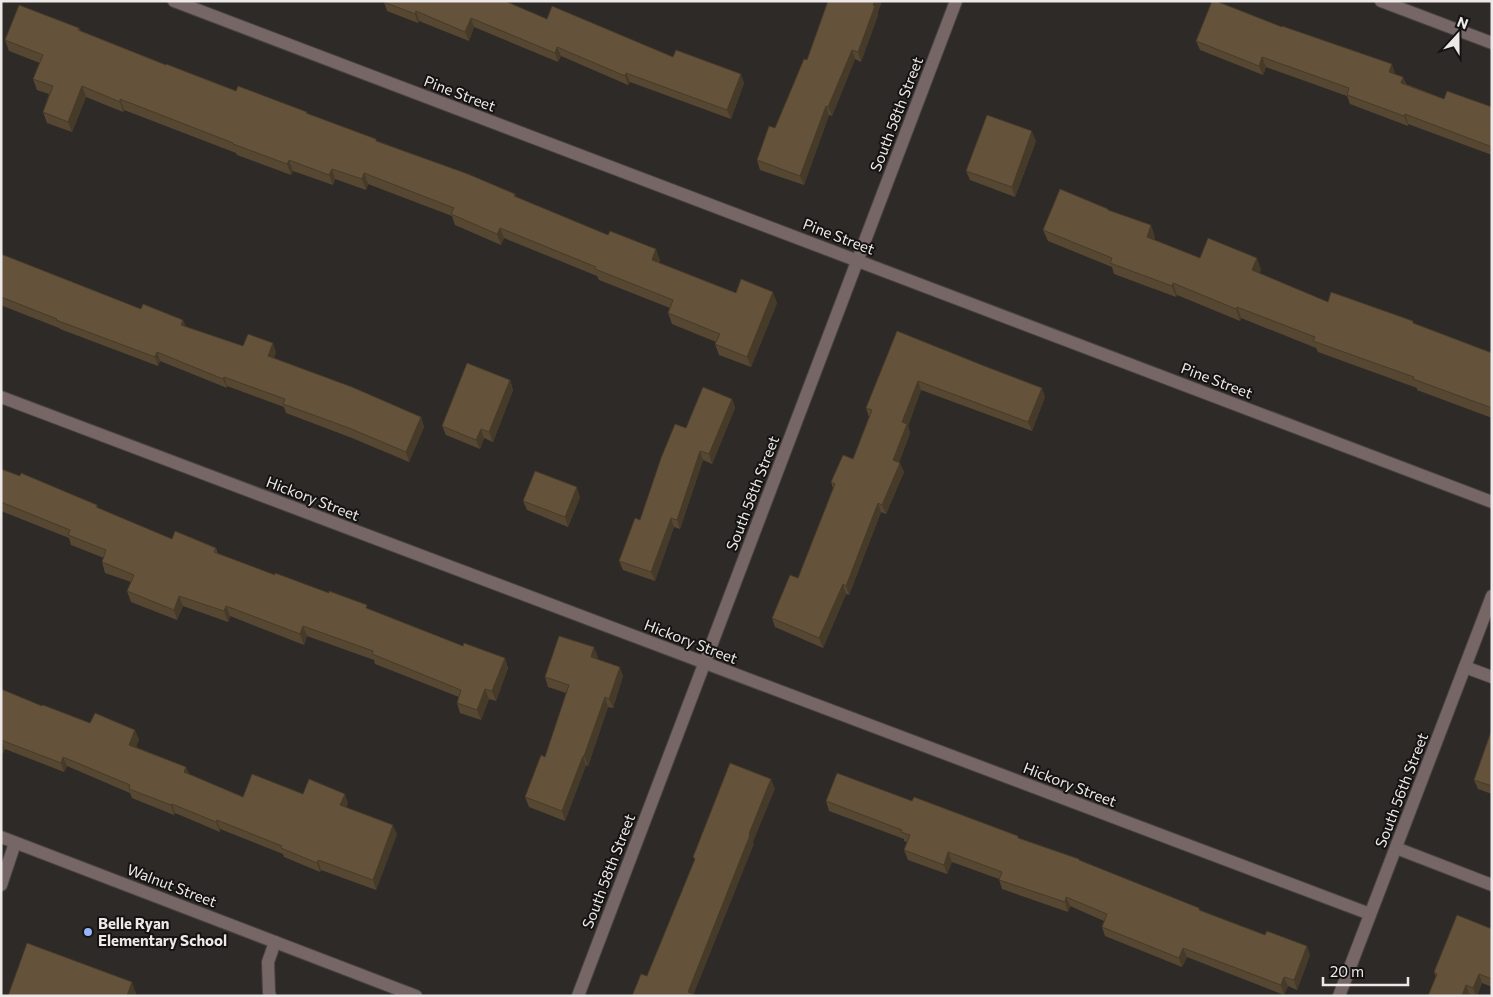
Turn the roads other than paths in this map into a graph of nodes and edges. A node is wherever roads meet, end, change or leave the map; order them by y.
1 (174, 1) edge
2 (956, 1) edge
3 (1381, 1) edge
4 (1492, 43) edge
5 (857, 261) junction
6 (1, 397) edge
7 (1492, 502) edge
8 (1492, 596) edge
9 (704, 663) junction
10 (1465, 667) junction
11 (1492, 677) edge
12 (1, 837) edge
13 (16, 843) junction
14 (1396, 848) junction
15 (1, 885) edge
16 (1492, 885) edge
17 (1370, 914) junction
18 (275, 942) junction
19 (270, 996) edge
20 (416, 996) edge
21 (578, 996) edge
22 (1339, 996) edge

1 - 5 street, Pine Street
2 - 5 street, South 58th Street
3 - 4 street
5 - 7 street, Pine Street
5 - 9 street, South 58th Street
6 - 9 street, Hickory Street
8 - 10 street, South 56th Street
9 - 17 street, Hickory Street
9 - 21 street, South 58th Street
10 - 11 street
10 - 14 street, South 56th Street
12 - 13 street, Walnut Street
13 - 15 street
13 - 18 street, Walnut Street
14 - 16 street
14 - 17 street, South 56th Street
17 - 22 street, South 56th Street
18 - 19 street
18 - 20 street, Walnut Street

